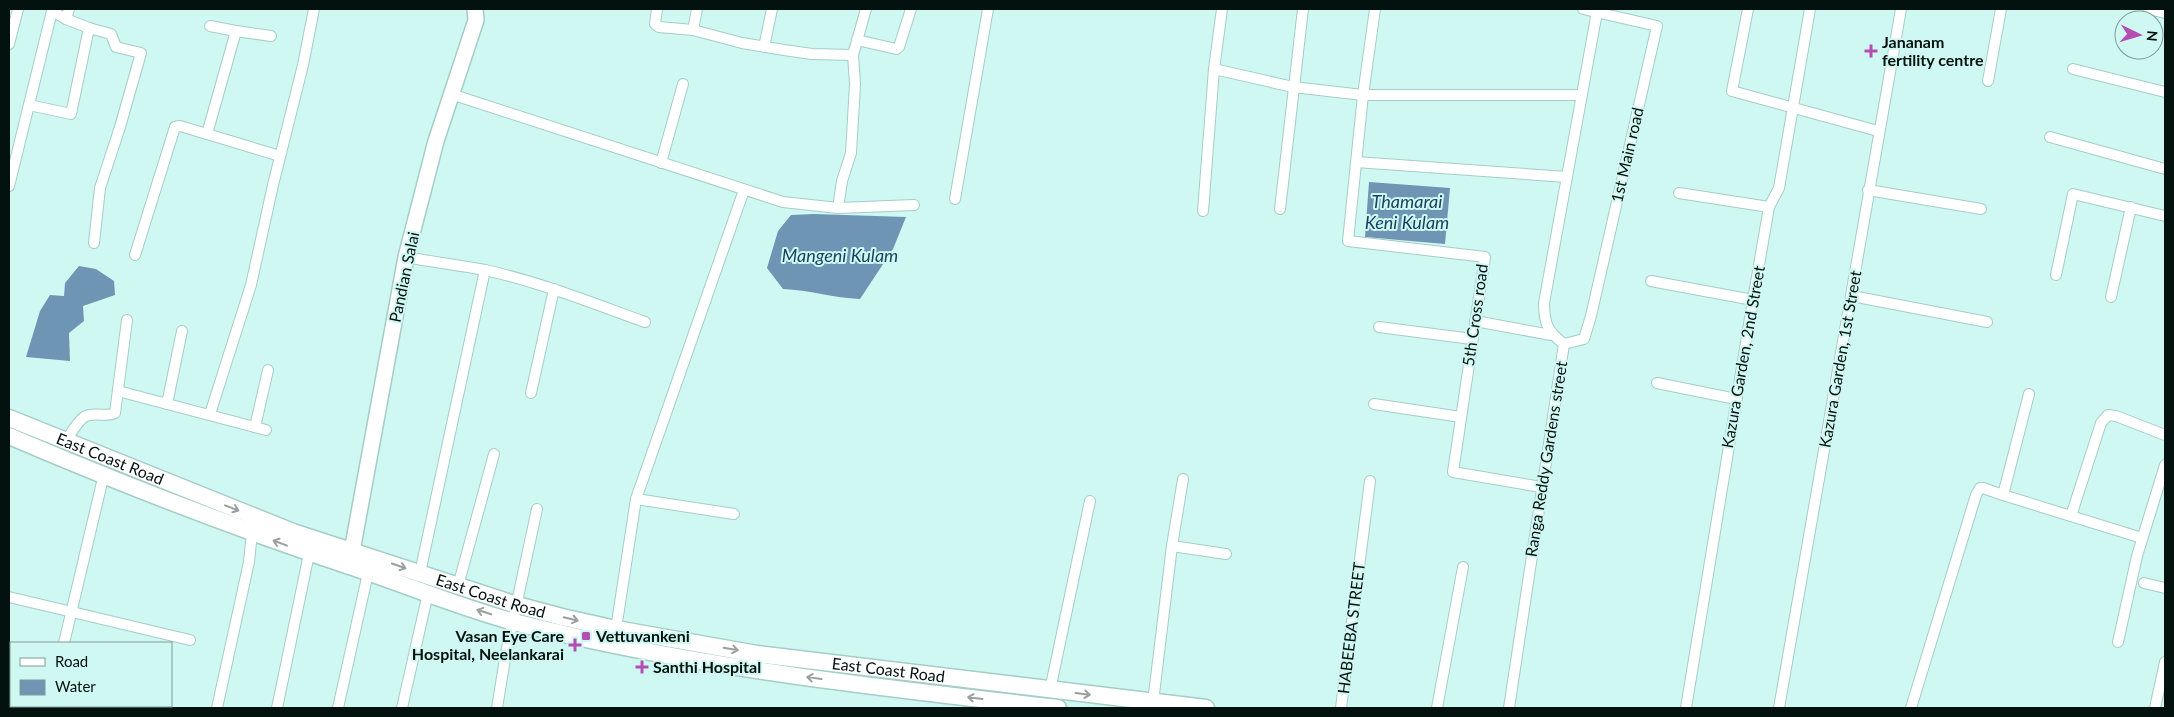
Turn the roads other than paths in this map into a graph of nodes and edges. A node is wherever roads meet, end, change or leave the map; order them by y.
1 (18, 9) edge
2 (314, 9) edge
3 (475, 9) edge
4 (657, 9) edge
5 (697, 9) edge
6 (772, 9) edge
7 (866, 9) edge
8 (911, 9) edge
9 (988, 9) edge
10 (1222, 9) edge
11 (1303, 9) edge
12 (1374, 9) edge
13 (1583, 9) edge
14 (1748, 9) edge
15 (1810, 9) edge
16 (1900, 9) edge
17 (2001, 9) edge
18 (2149, 9) edge
19 (1597, 12) junction
20 (2165, 13) edge
21 (68, 14) edge
22 (210, 26) dead end
23 (89, 28) junction
24 (693, 30) junction
25 (236, 31) junction
26 (271, 36) dead end
27 (857, 40) junction
28 (9, 44) edge
29 (764, 47) junction
30 (853, 55) junction
31 (1214, 69) junction
32 (2073, 69) dead end
33 (1988, 81) dead end
34 (682, 84) dead end
35 (1293, 87) junction
36 (2165, 92) edge
37 (452, 94) junction
38 (1363, 95) junction
39 (1581, 95) junction
40 (29, 105) junction
41 (1793, 108) junction
42 (1878, 131) junction
43 (207, 134) junction
44 (2050, 138) dead end
45 (280, 156) junction
46 (1356, 162) junction
47 (661, 163) junction
48 (2165, 168) edge
49 (1567, 177) junction
50 (9, 186) edge
51 (744, 190) junction
52 (1868, 190) junction
53 (1679, 193) dead end
54 (955, 199) dead end
55 (914, 205) dead end
56 (1769, 207) junction
57 (2132, 207) junction
58 (838, 208) junction
59 (1280, 209) dead end
60 (1981, 209) dead end
61 (1203, 211) dead end
62 (2165, 216) edge
63 (94, 243) dead end
64 (135, 255) dead end
65 (406, 257) junction
66 (485, 270) junction
67 (2056, 275) dead end
68 (1651, 281) dead end
69 (554, 289) junction
70 (1852, 296) junction
71 (2111, 297) dead end
72 (1752, 300) junction
73 (127, 320) dead end
74 (1475, 321) junction
75 (645, 322) dead end
76 (1987, 322) dead end
77 (1379, 327) dead end
78 (182, 331) dead end
79 (1551, 334) junction
80 (1472, 339) junction
81 (1564, 344) junction
82 (268, 370) dead end
83 (1657, 384) dead end
84 (118, 391) junction
85 (531, 392) dead end
86 (2029, 394) dead end
87 (1736, 399) junction
88 (167, 404) junction
89 (1374, 404) dead end
90 (210, 414) junction
91 (1461, 417) junction
92 (9, 418) edge
93 (255, 426) junction
94 (266, 430) dead end
95 (2165, 434) edge
96 (9, 436) edge
97 (36, 439) junction
98 (65, 442) junction
99 (494, 454) dead end
100 (2165, 465) edge
101 (104, 474) junction
102 (1183, 479) dead end
103 (1370, 481) dead end
104 (1541, 487) junction
105 (2003, 495) junction
106 (636, 499) junction
107 (1090, 501) dead end
108 (537, 509) dead end
109 (734, 514) dead end
110 (2071, 516) junction
111 (252, 532) junction
112 (2142, 538) junction
113 (1172, 546) junction
114 (309, 554) junction
115 (1226, 554) dead end
116 (351, 558) junction
117 (1463, 567) dead end
118 (368, 573) junction
119 (420, 573) junction
120 (2144, 583) dead end
121 (458, 586) junction
122 (2165, 588) edge
123 (428, 593) junction
124 (9, 597) edge
125 (517, 605) junction
126 (72, 612) junction
127 (513, 622) junction
128 (616, 629) junction
129 (190, 640) dead end
130 (64, 642) edge
131 (2118, 642) dead end
132 (2165, 662) edge
133 (1050, 690) junction
134 (2162, 695) edge
135 (1154, 702) junction
136 (217, 708) edge
137 (277, 708) edge
138 (338, 708) edge
139 (402, 708) edge
140 (497, 708) edge
141 (1058, 708) edge
142 (1206, 708) edge
143 (1341, 708) edge
144 (1437, 708) edge
145 (1508, 708) edge
146 (1686, 708) edge
147 (1779, 708) edge
148 (1911, 708) edge
149 (2155, 708) edge

1 - 28 street
2 - 45 street
3 - 37 street, Pandian Salai
4 - 24 street
5 - 24 street
6 - 29 street
7 - 27 street
8 - 27 street
9 - 54 street
10 - 31 street
11 - 35 street
12 - 38 street, 5th Cross road
13 - 19 street, 1st Main road
14 - 41 street
15 - 41 street, Kazura Garden, 2nd Street
16 - 42 street, Kazura Garden, 1st Street
17 - 33 street
18 - 20 street
19 - 39 street
19 - 81 street, 1st Main road
21 - 23 street
21 - 40 street
22 - 25 street
23 - 40 street
23 - 63 street
24 - 29 street
25 - 26 street
25 - 43 street
27 - 30 street
29 - 30 street
30 - 58 street
31 - 35 street
31 - 61 street
32 - 36 street
34 - 47 street
35 - 38 street
35 - 59 street
37 - 47 street
37 - 65 street, Pandian Salai
38 - 39 street
38 - 46 street, 5th Cross road
39 - 49 street
40 - 50 street
41 - 42 street
41 - 56 street, Kazura Garden, 2nd Street
42 - 52 street, Kazura Garden, 1st Street
43 - 45 street
43 - 64 street
44 - 48 street
45 - 90 street
46 - 49 street
46 - 74 street, 5th Cross road
47 - 51 street
49 - 79 street
51 - 58 street
51 - 106 street
52 - 60 street
52 - 70 street, Kazura Garden, 1st Street
53 - 56 street
55 - 58 street
56 - 72 street, Kazura Garden, 2nd Street
57 - 62 street
57 - 67 street
57 - 71 street
65 - 66 street
65 - 116 street, Pandian Salai
66 - 69 street
66 - 119 street
68 - 72 street
69 - 75 street
69 - 85 street
70 - 76 street
70 - 147 street, Kazura Garden, 1st Street
72 - 87 street, Kazura Garden, 2nd Street
73 - 84 street
74 - 79 street
74 - 80 street, 5th Cross road
77 - 80 street
78 - 88 street
79 - 81 street, Ranga Reddy Gardens street
80 - 91 street, 5th Cross road
81 - 104 street, Ranga Reddy Gardens street
82 - 93 street
83 - 87 street
84 - 88 street
84 - 98 street
86 - 105 street
87 - 146 street, Kazura Garden, 2nd Street
88 - 90 street
89 - 91 street
90 - 93 street
91 - 104 street, 5th Cross road
92 - 97 main road, East Coast Road
93 - 94 street
95 - 110 street
96 - 97 main road, East Coast Road
97 - 98 main road, East Coast Road
97 - 101 main road, East Coast Road
98 -> 116 main road, East Coast Road
99 - 121 street
100 - 112 street
101 - 111 main road, East Coast Road
101 - 126 street
102 - 113 street
103 - 143 street, HABEEBA STREET
104 - 145 street, Ranga Reddy Gardens street
105 - 110 street
105 - 148 street
106 - 109 street
106 - 128 street
107 - 133 street
108 - 125 street
110 - 112 street
114 -> 111 main road, East Coast Road
111 - 136 street
112 - 131 street
113 - 115 street
113 - 135 street
114 - 116 main road, East Coast Road
114 - 137 street
116 - 118 main road, East Coast Road
116 -> 119 main road, East Coast Road
117 - 144 street
118 - 123 main road, East Coast Road
118 - 138 street
119 - 121 main road, East Coast Road
120 - 122 street
121 - 125 main road, East Coast Road
127 -> 123 main road, East Coast Road
123 - 139 street
124 - 126 street
125 - 127 street
125 -> 128 main road, East Coast Road
126 - 129 street
126 - 130 street
127 - 140 street
141 -> 127 main road, East Coast Road
128 -> 133 main road, East Coast Road
132 - 134 street
133 -> 135 main road, East Coast Road
134 - 149 street
135 - 142 main road, East Coast Road

